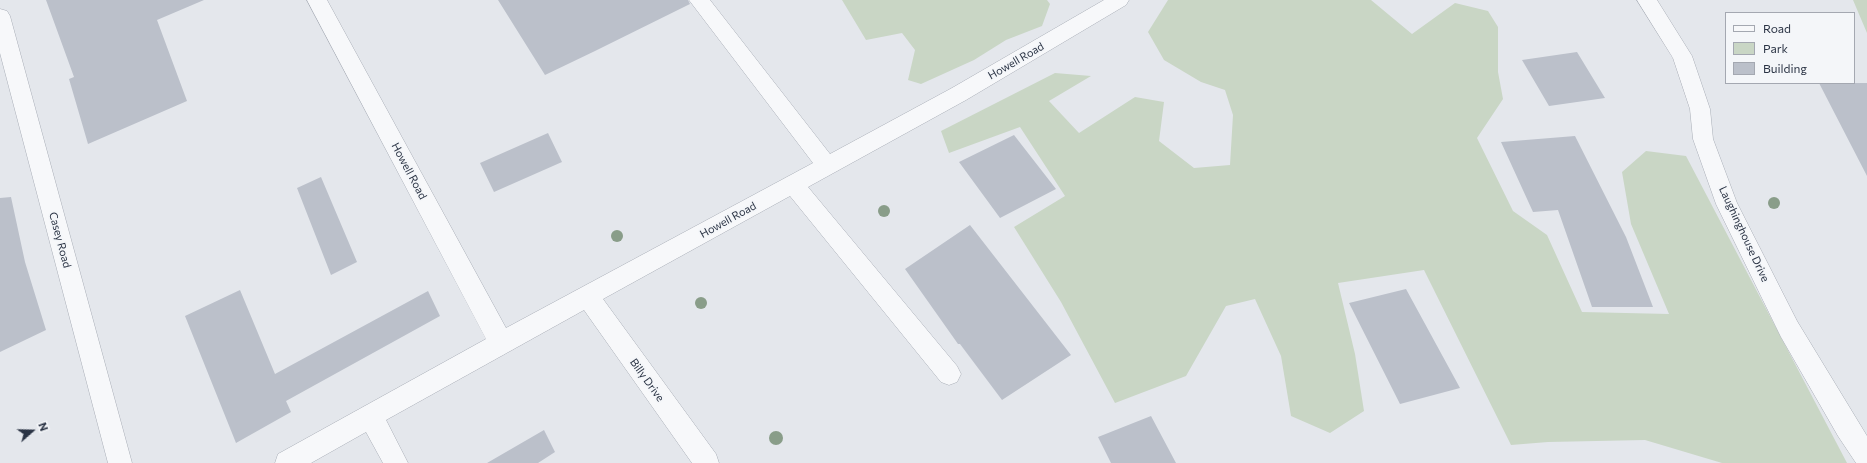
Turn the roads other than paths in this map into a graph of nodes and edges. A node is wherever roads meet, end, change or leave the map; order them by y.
1 (317, 0) edge
2 (699, 0) edge
3 (1119, 0) edge
4 (1647, 0) edge
5 (0, 16) edge
6 (827, 165) junction
7 (793, 184) junction
8 (588, 297) junction
9 (501, 343) junction
10 (949, 374) dead end
11 (371, 416) junction
12 (1867, 458) edge
13 (120, 463) edge
14 (287, 463) edge
15 (396, 463) edge
16 (707, 463) edge

1 - 9 street, Howell Road
2 - 6 street
3 - 6 street, Howell Road
4 - 12 street, Laughinghouse Drive
5 - 13 street, Casey Road
6 - 7 street, Howell Road
7 - 8 street, Howell Road
7 - 10 street
8 - 9 street, Howell Road
8 - 16 street, Billy Drive
9 - 11 street, Howell Road
11 - 14 street, Howell Road
11 - 15 street

